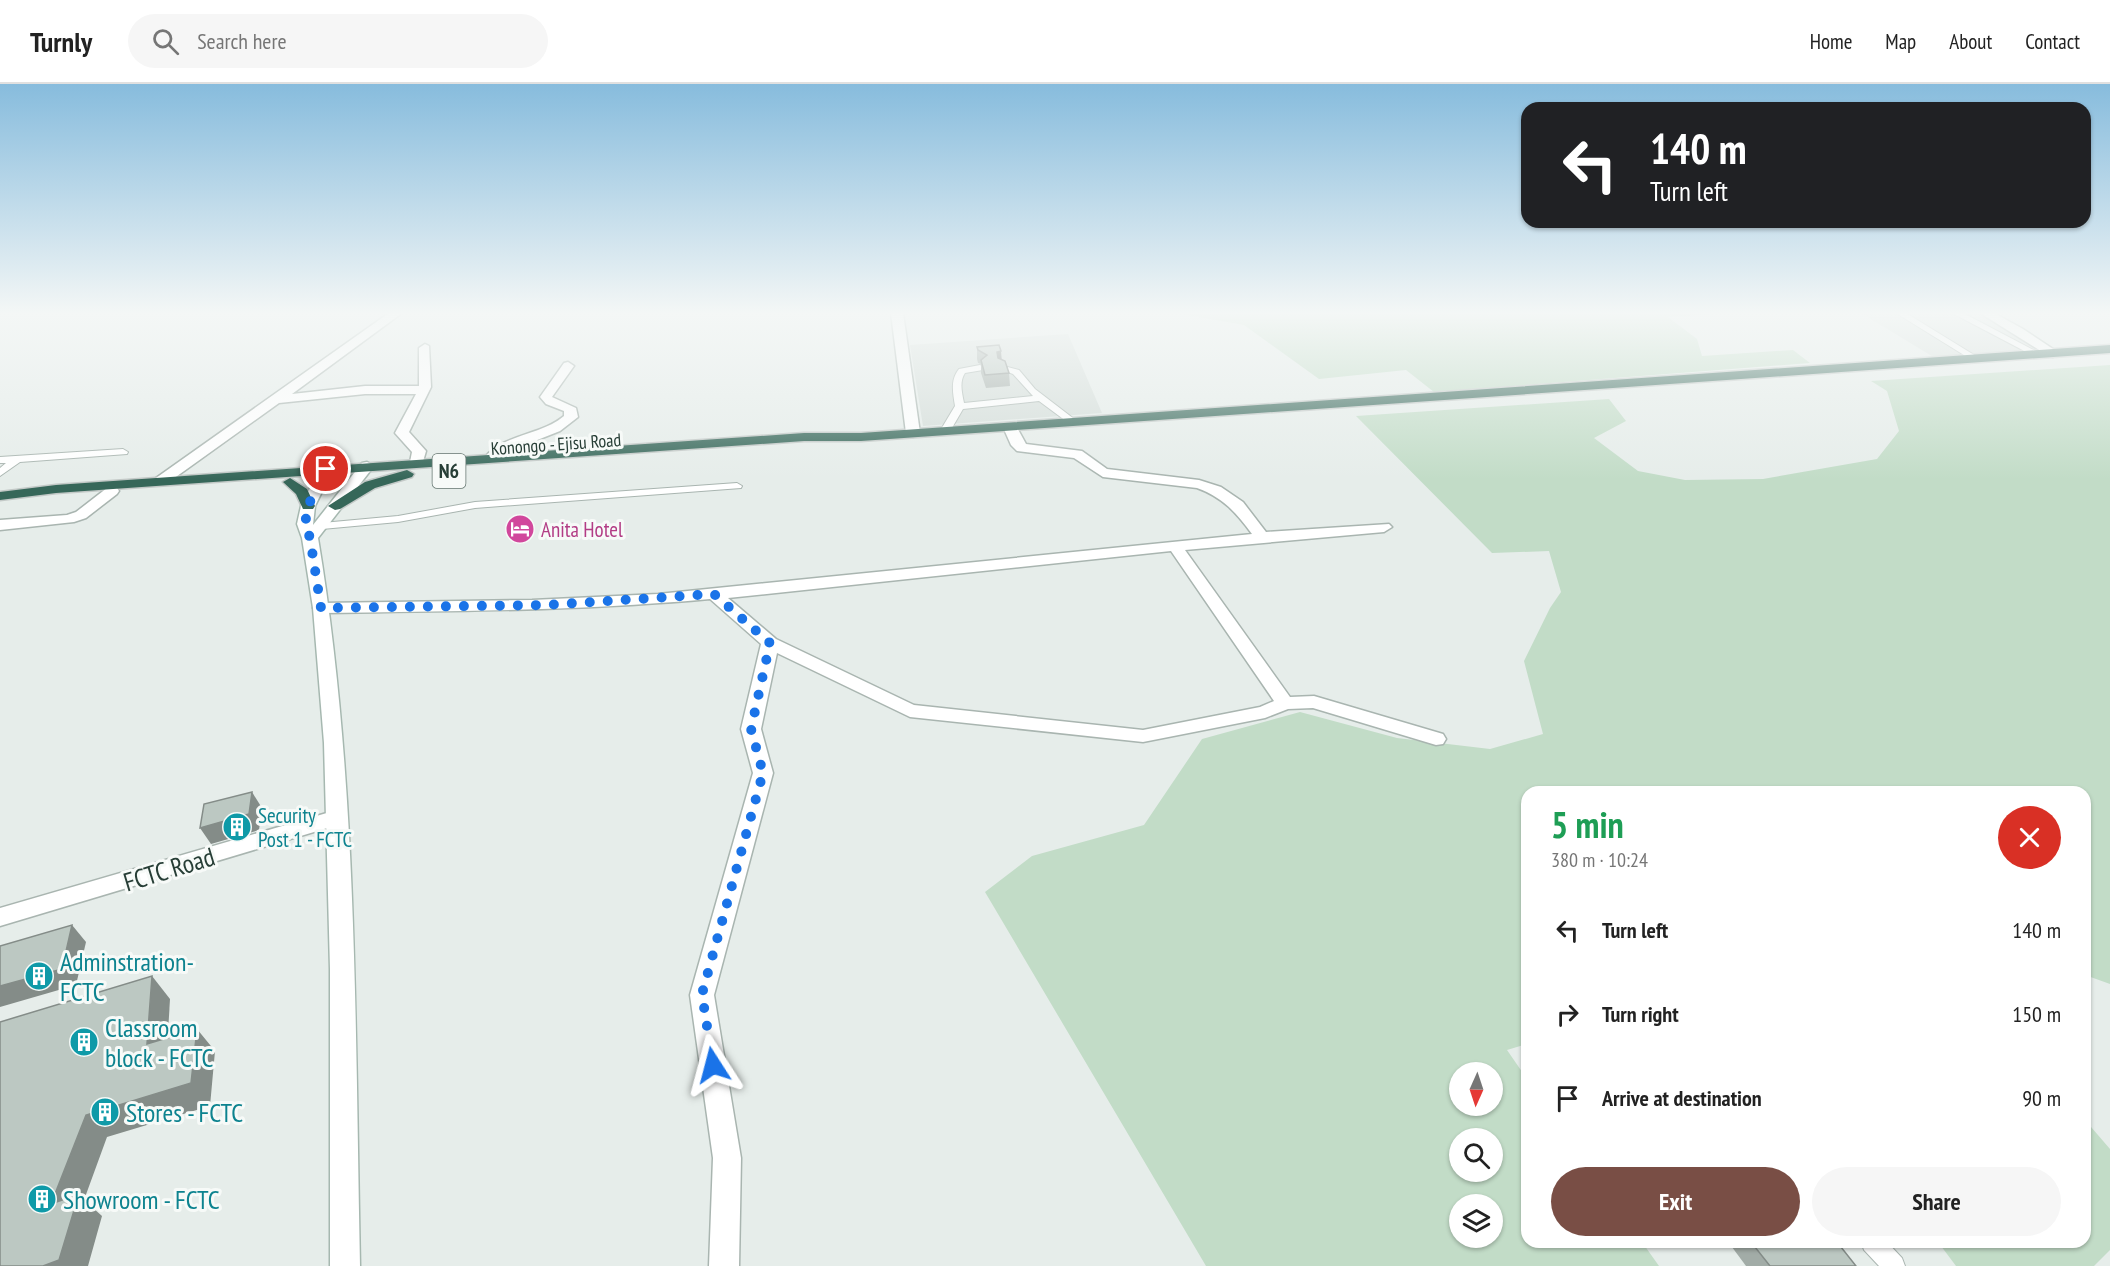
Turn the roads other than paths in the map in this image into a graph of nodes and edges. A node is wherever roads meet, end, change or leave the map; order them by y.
1 (320, 368) edge
2 (424, 368) edge
3 (566, 368) edge
4 (904, 368) edge
5 (1006, 368) edge
6 (1832, 368) edge
7 (980, 369) edge
8 (424, 390) junction
9 (1041, 398) junction
10 (277, 399) junction
11 (960, 406) junction
12 (1073, 422) junction
13 (1010, 427) junction
14 (945, 431) junction
15 (913, 434) junction
16 (861, 437) junction
17 (123, 452) dead end
18 (492, 457) junction
19 (17, 459) junction
20 (0, 460) edge
21 (412, 468) junction
22 (363, 471) junction
23 (0, 473) edge
24 (323, 474) junction
25 (161, 481) junction
26 (290, 482) junction
27 (737, 486) dead end
28 (112, 491) junction
29 (37, 493) junction
30 (0, 496) edge
31 (308, 506) junction
32 (335, 506) junction
33 (0, 525) edge
34 (1384, 527) dead end
35 (316, 532) junction
36 (1261, 536) junction
37 (1175, 546) junction
38 (714, 594) junction
39 (321, 608) junction
40 (770, 643) junction
41 (1285, 703) junction
42 (1436, 739) dead end
43 (337, 818) junction
44 (0, 917) edge
45 (1878, 1248) edge
46 (345, 1266) edge
47 (723, 1266) edge
48 (1894, 1266) edge

1 - 10 street
2 - 8 street
3 - 18 street
4 - 15 street
5 - 9 lane
6 - 12 highway, Konongo - Ejisu Road / N6
7 - 11 lane
8 - 10 street
8 - 21 street
9 - 11 lane
9 - 12 lane
10 - 25 street
11 - 14 lane
12 - 13 highway, Konongo - Ejisu Road / N6
13 - 14 highway, Konongo - Ejisu Road / N6
13 - 36 street
14 - 15 highway, Konongo - Ejisu Road / N6
15 - 16 highway, Konongo - Ejisu Road / N6
16 - 18 highway, Konongo - Ejisu Road / N6
16 - 21 highway, Konongo - Ejisu Road / N6
17 - 19 lane
18 - 21 highway, Konongo - Ejisu Road / N6
19 - 20 lane
19 - 23 lane
21 - 22 highway, Konongo - Ejisu Road / N6
21 - 32 highway
22 - 24 highway, Konongo - Ejisu Road / N6
22 - 32 street
24 - 25 highway, Konongo - Ejisu Road / N6
24 - 26 highway, Konongo - Ejisu Road / N6
24 - 31 street
25 - 29 highway, Konongo - Ejisu Road / N6
26 - 28 highway, Konongo - Ejisu Road / N6
26 - 31 highway
27 - 35 lane
28 - 29 highway, Konongo - Ejisu Road / N6
28 - 33 street
29 - 30 highway, Konongo - Ejisu Road / N6
31 - 35 street
32 - 35 street
34 - 36 street
35 - 39 street
36 - 37 street
37 - 38 street
37 - 41 street
38 - 39 street
38 - 40 street
39 - 43 street
40 - 41 street
40 - 47 street
41 - 42 street
43 - 44 street, FCTC Road
43 - 46 street
45 - 48 lane

